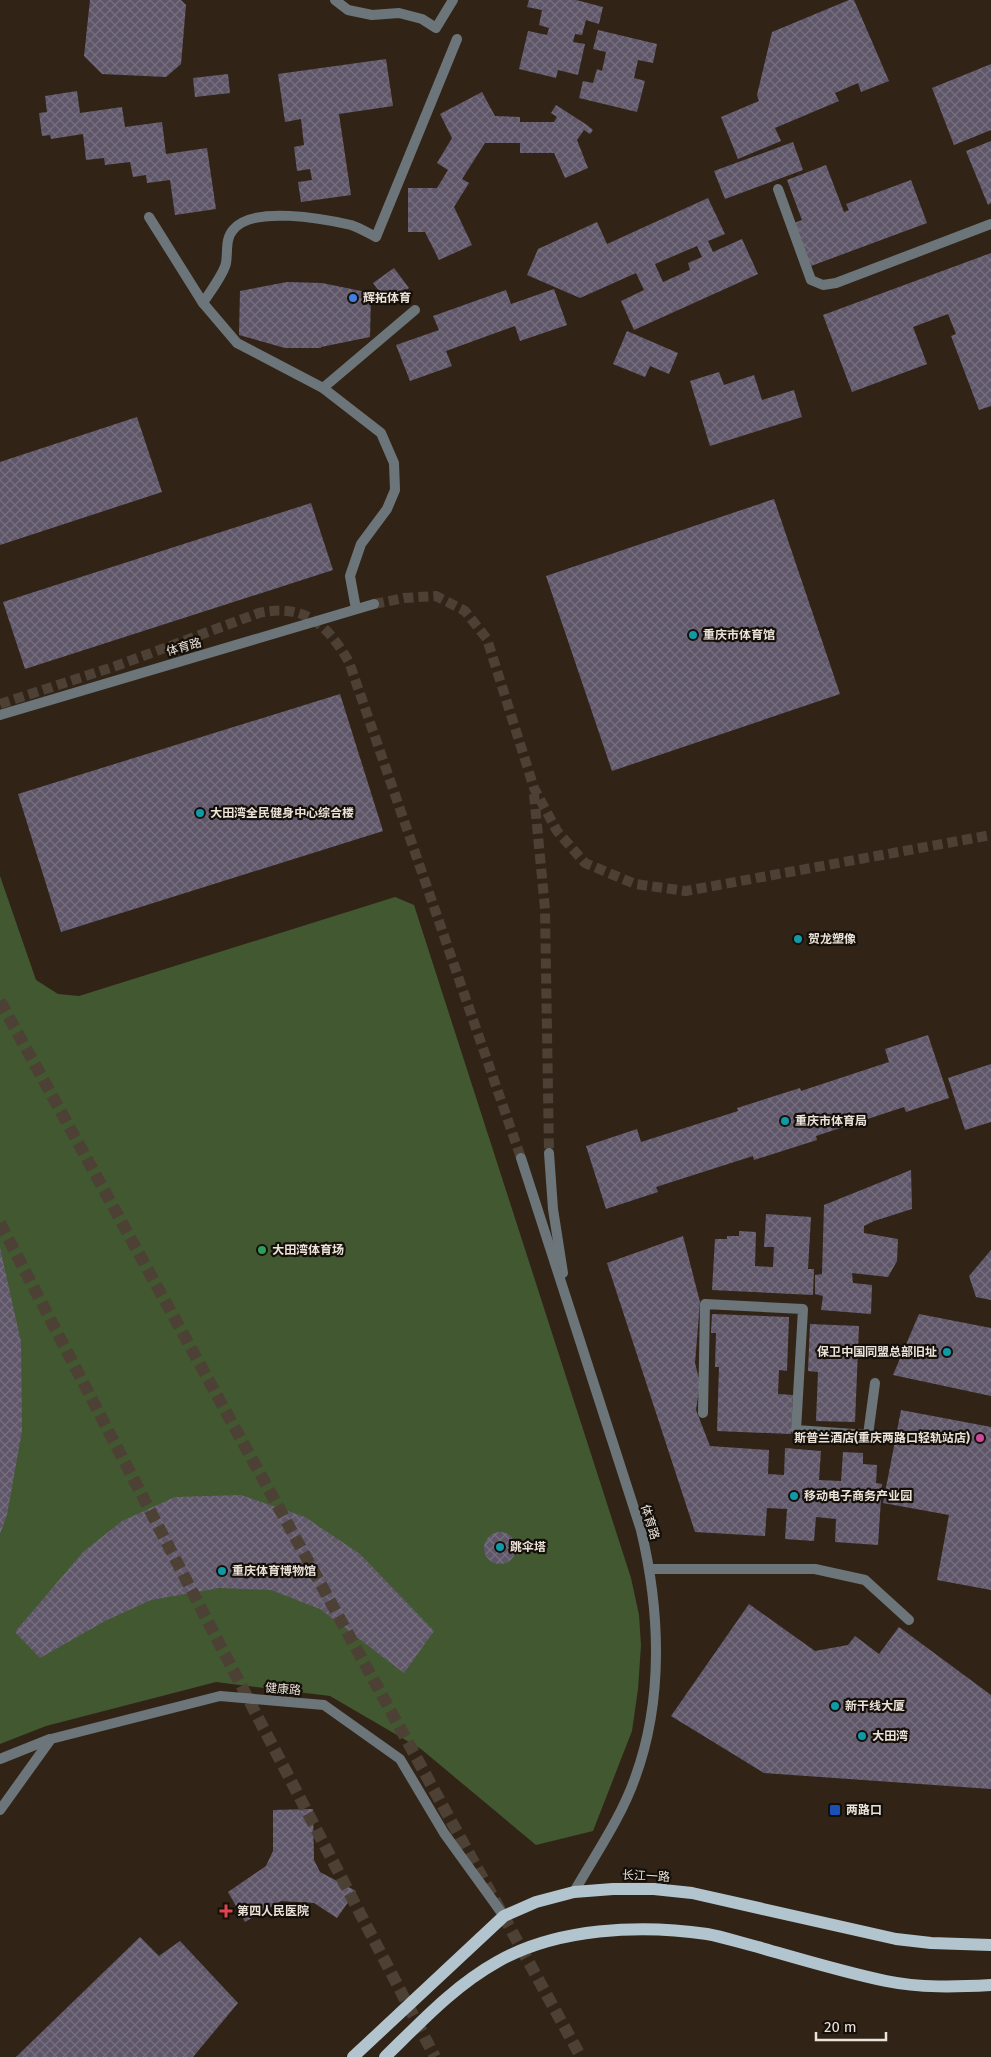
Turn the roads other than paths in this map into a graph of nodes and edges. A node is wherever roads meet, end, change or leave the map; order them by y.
1 (336, 0) edge
2 (452, 0) edge
3 (457, 39) dead end
4 (778, 189) dead end
5 (149, 217) dead end
6 (991, 224) edge
7 (203, 303) junction
8 (415, 310) dead end
9 (323, 388) junction
10 (374, 604) tunnel mouth
11 (356, 609) junction
12 (0, 715) edge
13 (549, 1153) tunnel mouth
14 (521, 1158) tunnel mouth
15 (569, 1307) junction
16 (875, 1383) dead end
17 (703, 1413) dead end
18 (650, 1569) junction
19 (909, 1620) dead end
20 (51, 1739) junction
21 (0, 1759) edge
22 (0, 1810) edge
23 (574, 1892) junction
24 (504, 1916) junction
25 (991, 1944) edge
26 (991, 1985) edge
27 (353, 2057) edge
28 (385, 2057) edge

1 - 2 street
3 - 7 street
4 - 6 street
5 - 7 street
7 - 9 street
8 - 9 street
9 - 11 street
10 - 11 street, 体育路
11 - 12 street, 体育路
13 - 15 street
14 - 15 street, 体育路
15 - 18 street, 体育路
16 - 17 street
18 - 19 street
18 - 23 street, 体育路
20 - 21 street
20 - 22 street
20 - 24 street, 健康路
23 - 24 main road, 长江一路
23 - 25 main road, 长江一路
24 - 27 main road, 长江一路
26 - 28 main road

